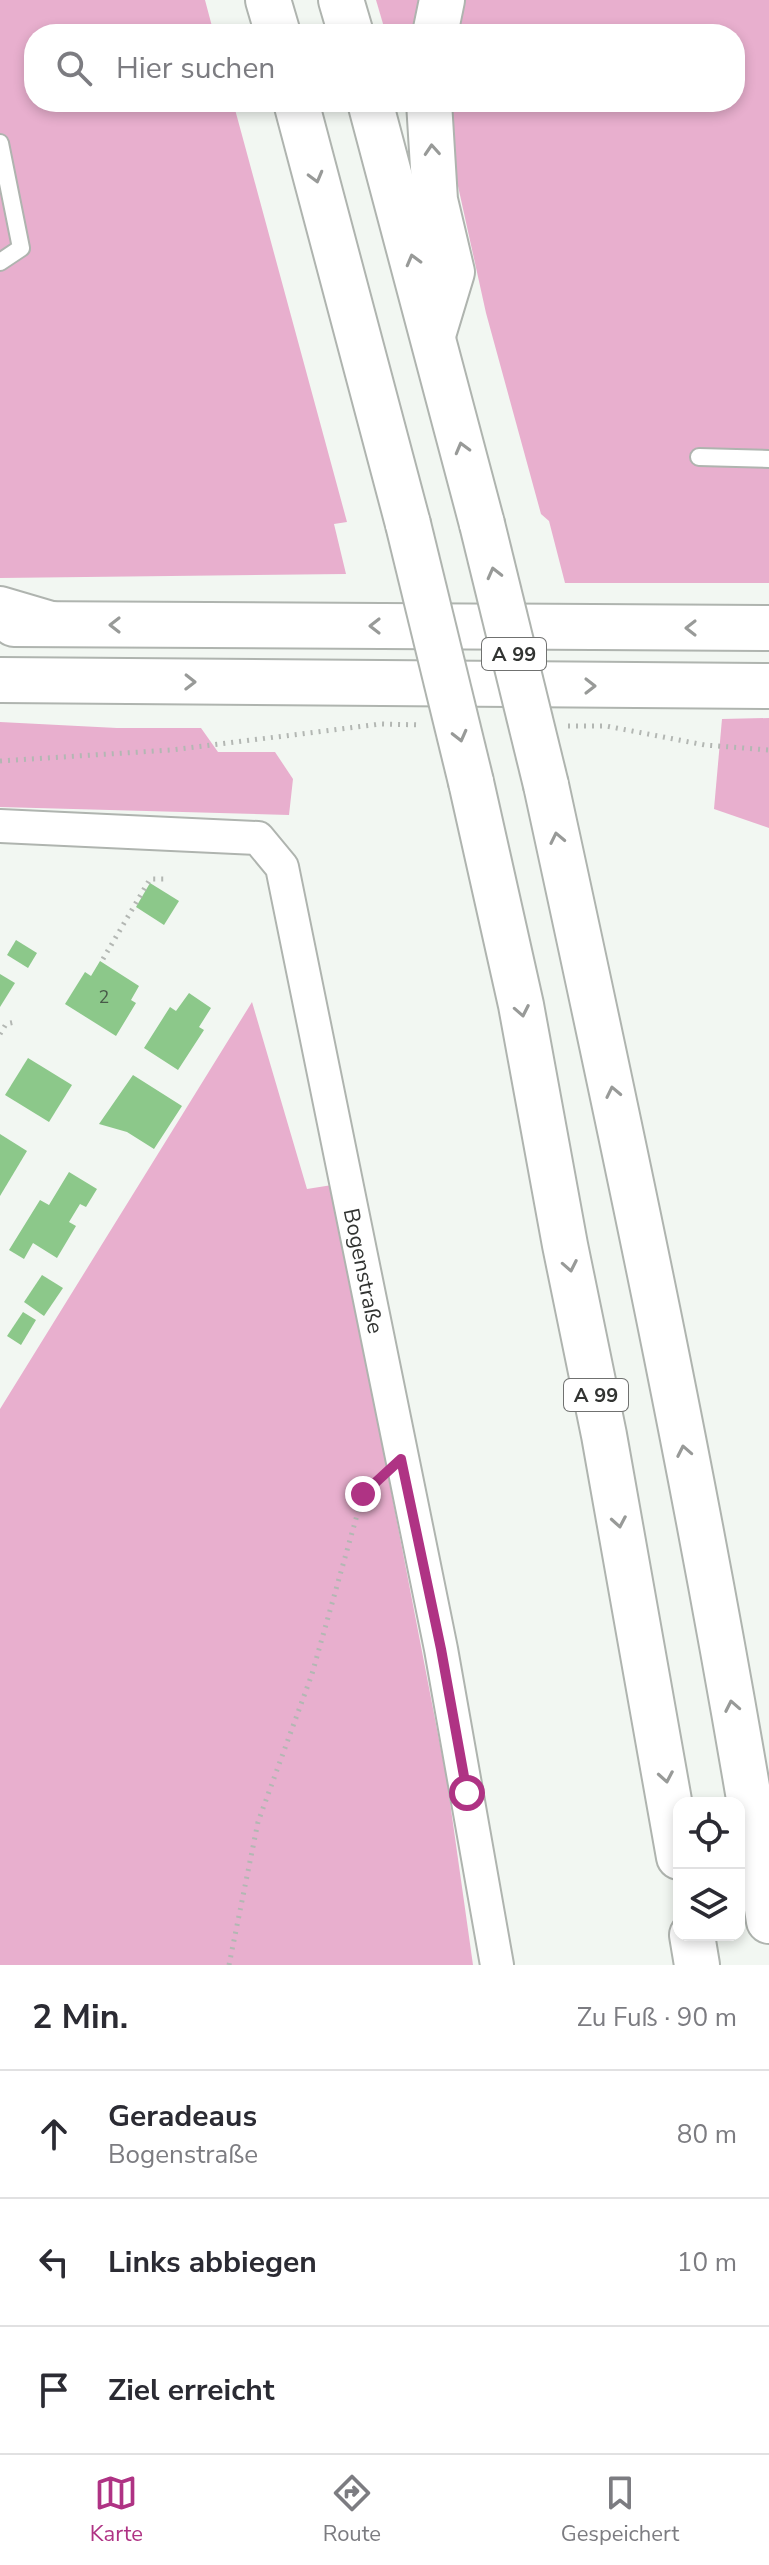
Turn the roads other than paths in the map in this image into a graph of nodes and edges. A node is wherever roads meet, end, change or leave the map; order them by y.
1 (268, 0) edge
2 (341, 0) edge
3 (442, 0) edge
4 (275, 24) edge
5 (348, 24) edge
6 (437, 24) edge
7 (299, 112) edge
8 (373, 112) edge
9 (430, 112) edge
10 (0, 143) edge
11 (0, 262) edge
12 (433, 335) junction
13 (699, 457) dead end
14 (769, 459) edge
15 (0, 609) edge
16 (0, 624) edge
17 (51, 624) junction
18 (769, 628) edge
19 (0, 680) edge
20 (769, 686) edge
21 (0, 826) edge
22 (673, 1823) edge
23 (769, 1921) edge
24 (693, 1941) edge
25 (497, 1965) edge
26 (697, 1965) edge

1 - 4 main road
2 - 5 main road
3 - 6 main road
7 -> 22 main road, A 99, bridge
12 -> 8 main road, A 99
12 -> 9 main road
10 - 11 lane
23 -> 12 main road, A 99, bridge
13 - 14 lane
15 - 17 main road
16 - 17 main road
18 -> 17 main road
19 -> 20 main road
21 - 25 street, Bogenstraße
24 - 26 main road

